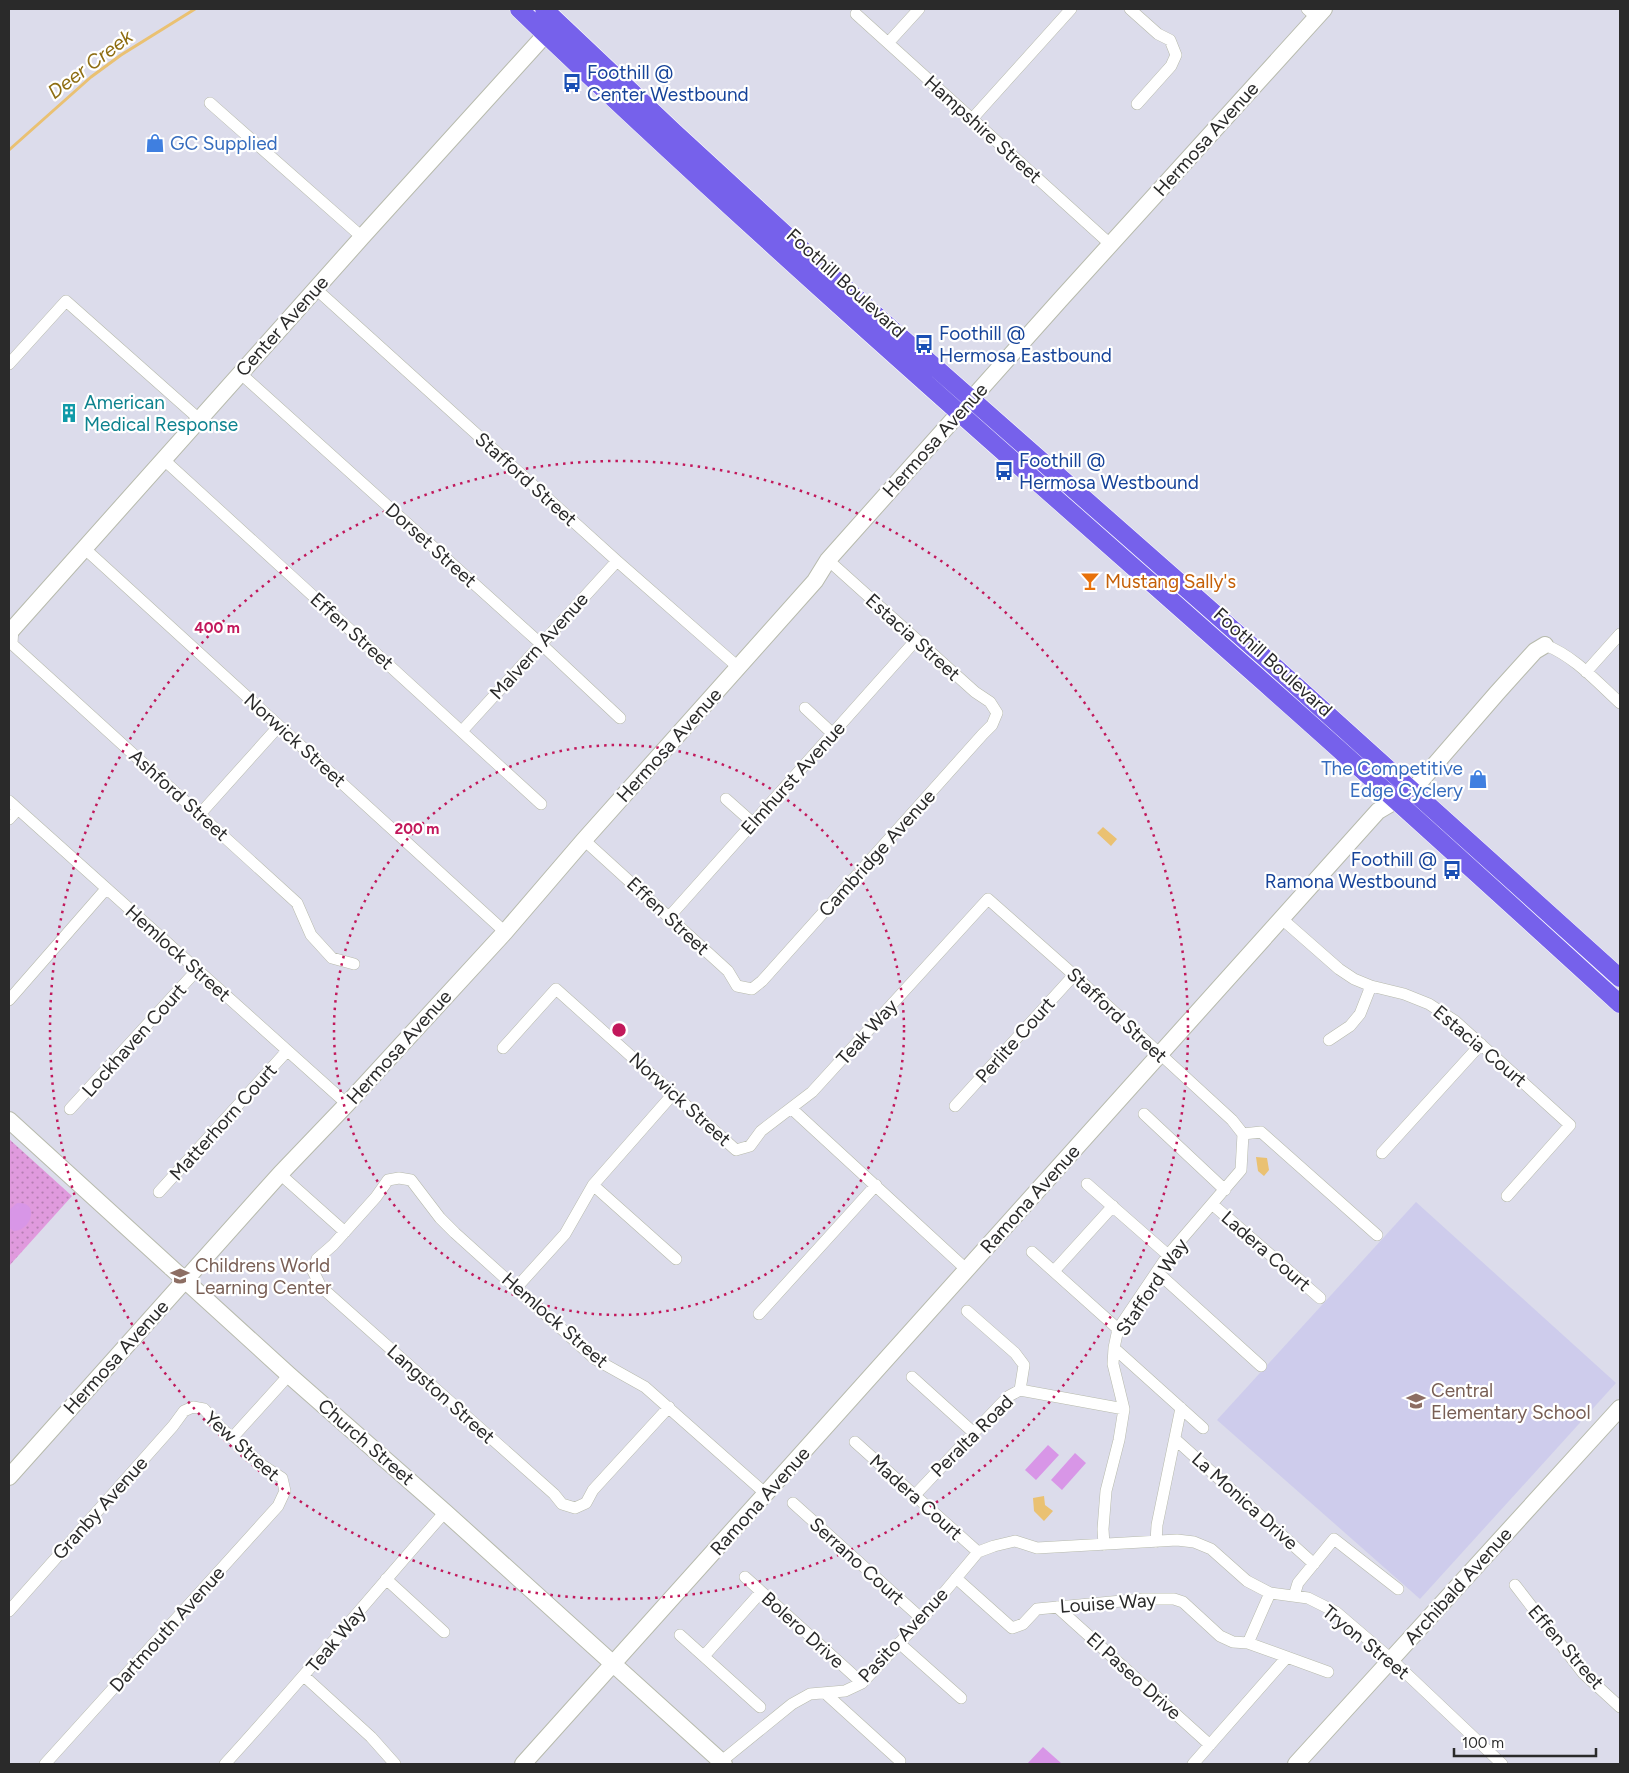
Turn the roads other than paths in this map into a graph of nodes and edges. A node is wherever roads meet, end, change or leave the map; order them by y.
1 (519, 9) edge
2 (544, 9) edge
3 (920, 9) edge
4 (1071, 9) edge
5 (1130, 9) edge
6 (1316, 12) edge
7 (856, 14) dead end
8 (552, 28) junction
9 (888, 43) junction
10 (210, 103) dead end
11 (1137, 104) dead end
12 (972, 119) junction
13 (362, 236) junction
14 (1110, 244) junction
15 (316, 289) junction
16 (9, 364) edge
17 (240, 373) junction
18 (972, 400) junction
19 (960, 414) junction
20 (199, 420) junction
21 (163, 459) junction
22 (84, 548) junction
23 (617, 560) junction
24 (828, 560) junction
25 (10, 628) edge
26 (1620, 634) edge
27 (916, 640) junction
28 (541, 644) junction
29 (1545, 645) joint
30 (738, 667) junction
31 (1586, 672) junction
32 (1620, 703) edge
33 (805, 708) dead end
34 (997, 713) joint
35 (620, 718) dead end
36 (279, 726) junction
37 (462, 731) junction
38 (833, 734) junction
39 (1404, 796) junction
40 (726, 799) dead end
41 (541, 804) dead end
42 (13, 805) edge
43 (200, 814) junction
44 (9, 819) edge
45 (753, 823) junction
46 (584, 840) junction
47 (106, 889) junction
48 (988, 900) joint
49 (669, 917) junction
50 (1282, 919) junction
51 (506, 932) junction
52 (354, 964) dead end
53 (197, 970) junction
54 (1074, 975) junction
55 (1620, 978) edge
56 (1371, 986) junction
57 (752, 989) joint
58 (9, 1000) edge
59 (1620, 1004) edge
60 (1329, 1040) dead end
61 (1481, 1044) junction
62 (503, 1048) dead end
63 (287, 1051) junction
64 (1159, 1054) junction
65 (673, 1094) junction
66 (348, 1104) junction
67 (955, 1106) dead end
68 (70, 1109) dead end
69 (792, 1109) junction
70 (1144, 1114) dead end
71 (9, 1120) edge
72 (1243, 1134) junction
73 (736, 1150) joint
74 (1382, 1153) dead end
75 (280, 1174) junction
76 (1087, 1184) dead end
77 (593, 1185) junction
78 (876, 1185) junction
79 (1225, 1190) junction
80 (159, 1192) dead end
81 (1507, 1196) dead end
82 (1212, 1204) junction
83 (1113, 1206) junction
84 (344, 1232) junction
85 (1377, 1235) dead end
86 (1032, 1252) dead end
87 (1168, 1255) junction
88 (676, 1259) dead end
89 (967, 1270) junction
90 (1054, 1271) junction
91 (1157, 1272) junction
92 (185, 1281) junction
93 (517, 1287) junction
94 (1320, 1298) dead end
95 (967, 1311) dead end
96 (760, 1314) dead end
97 (1118, 1329) junction
98 (1114, 1348) junction
99 (1261, 1366) dead end
100 (289, 1375) junction
101 (912, 1377) dead end
102 (1020, 1390) junction
103 (192, 1407) joint
104 (669, 1407) junction
105 (1180, 1408) junction
106 (1620, 1408) edge
107 (1124, 1409) junction
108 (1203, 1428) dead end
109 (974, 1433) junction
110 (232, 1438) junction
111 (1176, 1439) junction
112 (855, 1442) dead end
113 (9, 1477) edge
114 (285, 1491) joint
115 (766, 1494) junction
116 (915, 1495) junction
117 (793, 1503) dead end
118 (446, 1512) junction
119 (1156, 1542) junction
120 (1104, 1545) junction
121 (978, 1552) junction
122 (1314, 1564) junction
123 (745, 1577) dead end
124 (956, 1578) junction
125 (386, 1580) junction
126 (1515, 1585) dead end
127 (1398, 1589) dead end
128 (761, 1592) junction
129 (1270, 1593) junction
130 (1294, 1596) junction
131 (1057, 1607) junction
132 (9, 1611) edge
133 (922, 1619) junction
134 (444, 1632) dead end
135 (680, 1634) dead end
136 (899, 1642) junction
137 (1248, 1643) junction
138 (704, 1656) junction
139 (1287, 1657) junction
140 (1391, 1659) junction
141 (614, 1664) junction
142 (1328, 1672) dead end
143 (304, 1676) junction
144 (862, 1682) junction
145 (825, 1694) junction
146 (960, 1698) dead end
147 (760, 1707) dead end
148 (1620, 1707) edge
149 (1210, 1746) junction
150 (900, 1761) dead end
151 (721, 1763) edge
152 (1499, 1763) edge
153 (45, 1764) edge
154 (225, 1764) edge
155 (395, 1764) edge
156 (523, 1764) edge
157 (1193, 1764) edge
158 (1296, 1764) edge

1 - 8 main road, Foothill Boulevard
2 - 8 main road, Foothill Boulevard
3 - 9 street
4 - 12 street
5 - 11 street
6 - 14 street, Hermosa Avenue
7 - 9 street, Hampshire Street
8 - 13 street, Center Avenue
8 - 18 main road, Foothill Boulevard
8 - 19 main road, Foothill Boulevard
9 - 12 street, Hampshire Street
10 - 13 street
12 - 14 street, Hampshire Street
13 - 15 street, Center Avenue
14 - 18 street, Hermosa Avenue
15 - 17 street, Center Avenue
15 - 23 street, Stafford Street
16 - 20 street
17 - 20 street, Center Avenue
17 - 28 street, Dorset Street
18 - 19 street, Hermosa Avenue
18 - 39 main road, Foothill Boulevard
19 - 24 street, Hermosa Avenue
19 - 39 main road, Foothill Boulevard
20 - 21 street, Center Avenue
21 - 22 street, Center Avenue
21 - 37 street, Effen Street
22 - 25 street, Center Avenue
22 - 36 street, Norwick Street
23 - 28 street, Malvern Avenue
23 - 30 street, Stafford Street
24 - 27 street, Estacia Street
24 - 30 street, Hermosa Avenue
25 - 43 street, Ashford Street
26 - 31 street
27 - 34 street, Estacia Street
27 - 38 street, Elmhurst Avenue
28 - 35 street, Dorset Street
28 - 37 street, Malvern Avenue
29 - 31 street
29 - 39 street, Ramona Avenue
30 - 46 street, Hermosa Avenue
31 - 32 street
33 - 38 street
34 - 57 street, Cambridge Avenue
36 - 43 street
36 - 51 street, Norwick Street
37 - 41 street, Effen Street
38 - 45 street, Elmhurst Avenue
39 - 50 street, Ramona Avenue
39 - 55 main road, Foothill Boulevard
39 - 59 main road, Foothill Boulevard
40 - 45 street
42 - 44 street
42 - 47 street, Hemlock Street
43 - 52 street, Ashford Street
45 - 49 street, Elmhurst Avenue
46 - 49 street, Effen Street
46 - 51 street, Hermosa Avenue
47 - 53 street, Hemlock Street
47 - 58 street
48 - 54 street, Stafford Street
48 - 69 street, Teak Way
49 - 57 street, Effen Street
50 - 56 street, Estacia Court
50 - 64 street, Ramona Avenue
51 - 66 street, Hermosa Avenue
53 - 63 street, Hemlock Street
53 - 68 street, Lockhaven Court
54 - 64 street, Stafford Street
54 - 67 street, Perlite Court
56 - 60 street
56 - 61 street, Estacia Court
61 - 74 street
61 - 81 street, Estacia Court
62 - 65 street, Norwick Street
63 - 66 street, Hemlock Street
63 - 80 street, Matterhorn Court
64 - 72 street, Stafford Street
64 - 89 street, Ramona Avenue
65 - 73 street, Norwick Street
65 - 77 street
66 - 75 street, Hermosa Avenue
69 - 73 street, Teak Way
69 - 78 street
70 - 79 street
71 - 92 street, Church Street
72 - 79 street, Stafford Way
72 - 85 street
75 - 84 street
75 - 92 street, Hermosa Avenue
76 - 83 street
77 - 88 street
77 - 93 street
78 - 89 street
78 - 96 street
79 - 82 street, Stafford Way
82 - 87 street, Stafford Way
82 - 94 street, Ladera Court
83 - 87 street
83 - 90 street
84 - 93 street, Hemlock Street
84 - 104 street, Langston Street
86 - 90 street
87 - 91 street, Stafford Way
89 - 115 street, Ramona Avenue
90 - 97 street
91 - 97 street, Stafford Way
91 - 99 street
92 - 100 street, Church Street
92 - 113 street, Hermosa Avenue
93 - 104 street, Hemlock Street
95 - 102 street
97 - 98 street, Stafford Way
98 - 105 street
98 - 107 street, Stafford Way
100 - 110 street
100 - 118 street, Church Street
101 - 109 street
102 - 107 street, Peralta Road
102 - 109 street, Peralta Road
103 - 110 street, Yew Street
103 - 132 street, Granby Avenue
104 - 115 street, Hemlock Street
105 - 108 street
105 - 111 street
106 - 140 street, Archibald Avenue
107 - 120 street, Stafford Way
109 - 116 street, Peralta Road
110 - 114 street, Yew Street
111 - 119 street
111 - 122 street, La Monica Drive
112 - 116 street, Madera Court
114 - 153 street, Dartmouth Avenue
115 - 141 street, Ramona Avenue
116 - 121 street, Madera Court
117 - 133 street, Serrano Court
118 - 125 street, Teak Way
118 - 141 street, Church Street
119 - 120 street, Tryon Street
119 - 129 street, Tryon Street
120 - 121 street, Tryon Street
121 - 124 street, Pasito Avenue
122 - 127 street
122 - 130 street
123 - 128 street, Bolero Drive
124 - 131 street, Louise Way
124 - 133 street, Pasito Avenue
125 - 134 street
125 - 143 street, Teak Way
126 - 148 street, Effen Street
128 - 138 street
128 - 144 street, Bolero Drive
129 - 130 street, Tryon Street
129 - 137 street
130 - 140 street, Tryon Street
131 - 137 street, Louise Way
131 - 149 street, El Paseo Drive
133 - 136 street, Pasito Avenue
135 - 138 street
136 - 144 street, Pasito Avenue
136 - 146 street
137 - 139 street, Louise Way
138 - 147 street
139 - 142 street, Louise Way
139 - 149 street
140 - 152 street, Tryon Street
140 - 158 street, Archibald Avenue
141 - 151 street, Church Street
141 - 156 street, Ramona Avenue
143 - 154 street, Teak Way
143 - 155 street
144 - 145 street, Pasito Avenue
145 - 150 street
145 - 151 street, Pasito Avenue
149 - 157 street

